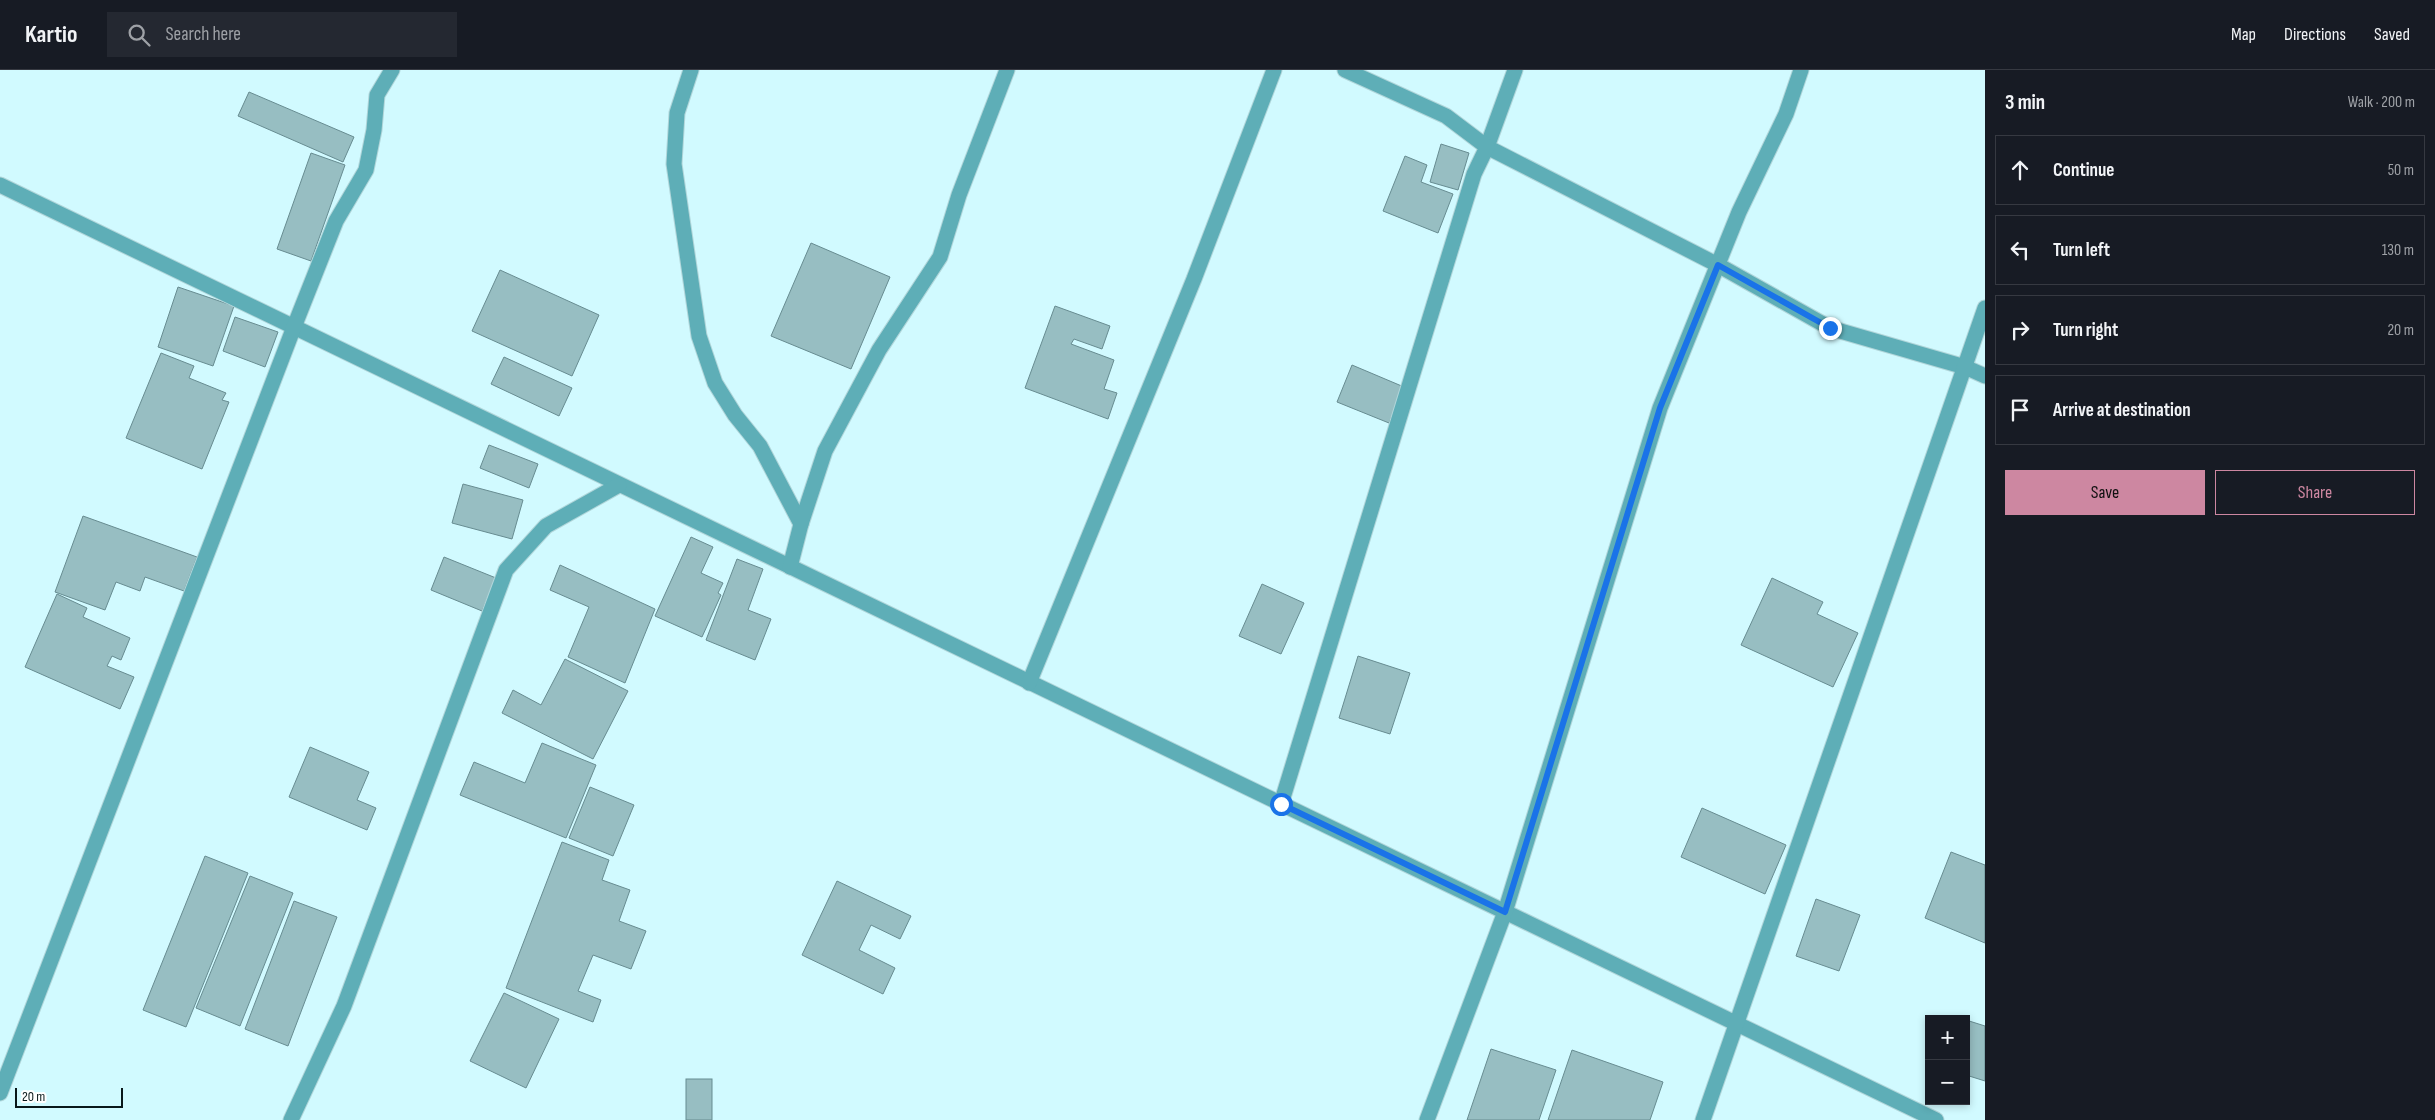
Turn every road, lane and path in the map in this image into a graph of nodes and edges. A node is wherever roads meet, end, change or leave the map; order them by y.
1 (392, 70) edge
2 (691, 70) edge
3 (1007, 70) edge
4 (1274, 70) edge
5 (1345, 70) edge
6 (1515, 70) edge
7 (1801, 70) edge
8 (1487, 147) junction
9 (0, 185) edge
10 (1718, 265) junction
11 (1985, 308) edge
12 (294, 327) junction
13 (1965, 366) junction
14 (1985, 376) edge
15 (619, 485) junction
16 (801, 524) junction
17 (790, 567) junction
18 (1029, 682) junction
19 (1281, 804) junction
20 (1505, 912) junction
21 (1738, 1024) junction
22 (0, 1093) edge
23 (290, 1120) edge
24 (1427, 1120) edge
25 (1703, 1120) edge
26 (1936, 1120) edge

1 - 12 street
2 - 16 street
3 - 16 street
4 - 18 street
5 - 8 street
6 - 8 street
7 - 10 street
8 - 10 street
8 - 19 street
9 - 12 street
10 - 13 street
10 - 20 street
11 - 13 street
12 - 15 street
12 - 22 street
13 - 14 street
13 - 21 street
15 - 17 street
15 - 23 street
16 - 17 street
17 - 18 street
18 - 19 street
19 - 20 street
20 - 21 street
20 - 24 street
21 - 25 street
21 - 26 street

